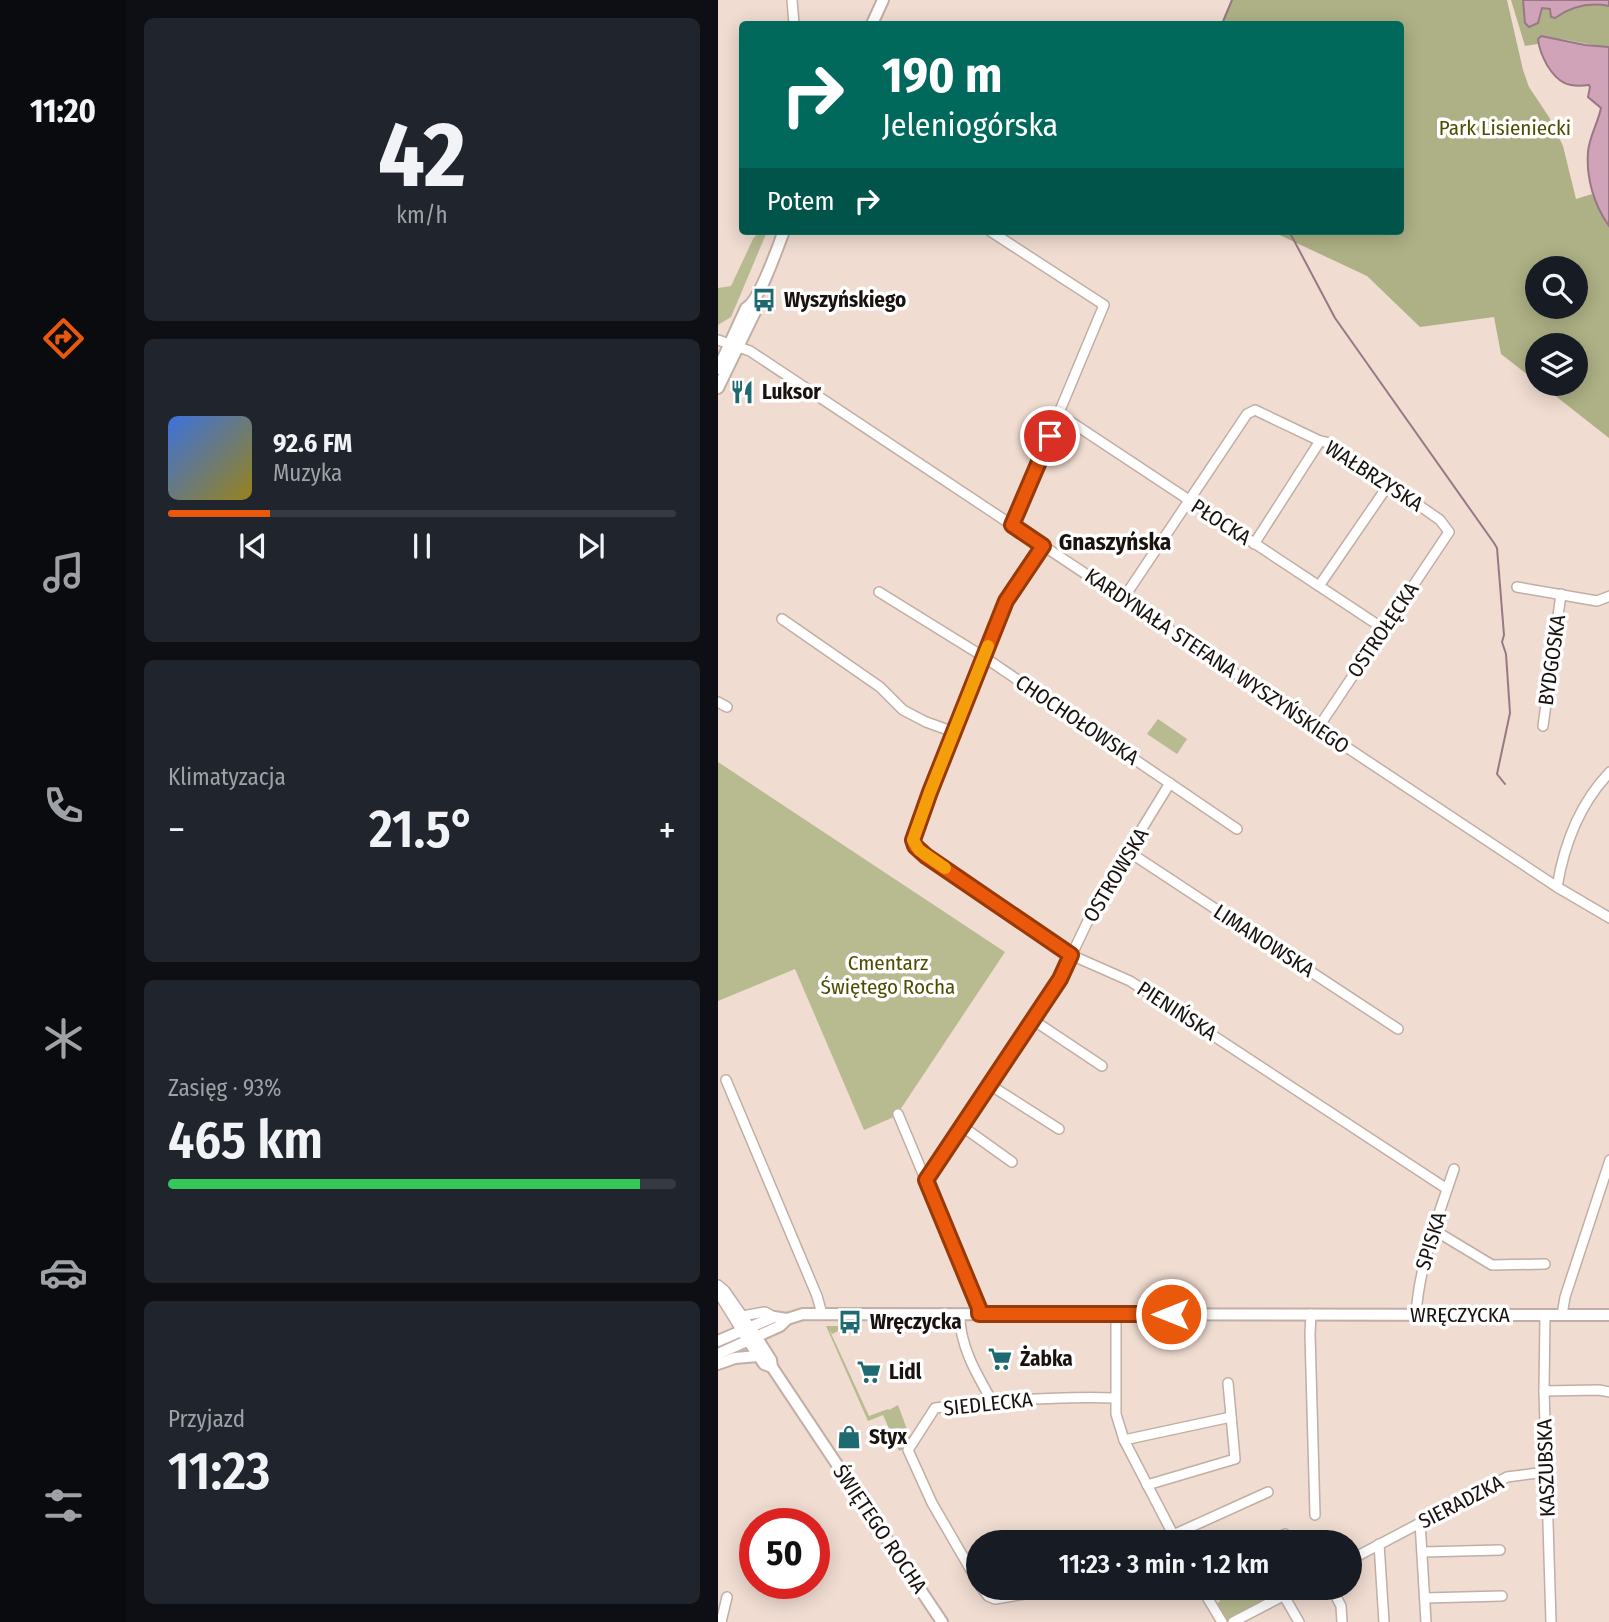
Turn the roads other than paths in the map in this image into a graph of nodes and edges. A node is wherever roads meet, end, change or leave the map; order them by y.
1 (792, 0) edge
2 (883, 0) edge
3 (794, 21) edge
4 (873, 21) edge
5 (782, 235) edge
6 (996, 235) edge
7 (728, 343) edge
8 (718, 369) edge
9 (718, 388) edge
10 (1059, 414) junction
11 (1320, 441) junction
12 (1389, 484) junction
13 (1189, 500) junction
14 (1012, 525) junction
15 (1449, 532) joint
16 (1254, 544) junction
17 (1043, 546) junction
18 (1319, 586) junction
19 (1517, 587) dead end
20 (879, 592) dead end
21 (1561, 594) junction
22 (1609, 596) edge
23 (1123, 599) junction
24 (782, 619) dead end
25 (1384, 629) junction
26 (984, 657) junction
27 (1543, 726) dead end
28 (1318, 728) junction
29 (954, 732) junction
30 (1609, 772) edge
31 (1170, 783) junction
32 (1237, 829) dead end
33 (1129, 852) junction
34 (1557, 887) junction
35 (1609, 918) edge
36 (1071, 955) junction
37 (1033, 1020) junction
38 (1398, 1029) dead end
39 (1102, 1066) dead end
40 (726, 1080) dead end
41 (990, 1085) junction
42 (898, 1114) dead end
43 (963, 1127) junction
44 (1059, 1129) dead end
45 (1609, 1160) edge
46 (1012, 1162) dead end
47 (1454, 1169) dead end
48 (926, 1180) junction
49 (1447, 1189) junction
50 (1605, 1191) edge
51 (1434, 1230) junction
52 (1545, 1264) dead end
53 (719, 1287) edge
54 (822, 1314) junction
55 (960, 1314) junction
56 (979, 1314) junction
57 (1116, 1314) junction
58 (1311, 1314) junction
59 (1416, 1315) junction
60 (1545, 1315) junction
61 (1562, 1315) junction
62 (1609, 1315) edge
63 (742, 1316) junction
64 (774, 1317) junction
65 (787, 1319) junction
66 (749, 1334) junction
67 (718, 1341) edge
68 (718, 1354) edge
69 (758, 1356) junction
70 (718, 1364) edge
71 (772, 1367) junction
72 (1228, 1383) dead end
73 (1544, 1391) junction
74 (1609, 1392) edge
75 (1115, 1398) junction
76 (992, 1401) junction
77 (1231, 1417) junction
78 (1124, 1440) junction
79 (1546, 1472) junction
80 (1147, 1485) junction
81 (1268, 1492) dead end
82 (1315, 1515) dead end
83 (1420, 1522) junction
84 (1171, 1530) edge
85 (1187, 1530) edge
86 (1379, 1544) junction
87 (1500, 1550) dead end
88 (1423, 1552) junction
89 (1362, 1553) edge
90 (966, 1561) edge
91 (1502, 1596) dead end
92 (727, 1597) dead end
93 (1425, 1598) junction
94 (1209, 1600) edge
95 (1276, 1600) edge
96 (1286, 1600) edge
97 (1338, 1600) edge
98 (721, 1622) edge
99 (942, 1622) edge
100 (1222, 1622) edge
101 (1233, 1622) edge
102 (1298, 1622) edge
103 (1342, 1622) edge
104 (1384, 1622) edge
105 (1426, 1622) edge
106 (1550, 1622) edge

1 - 3 street
2 - 4 main road
5 - 7 main road
6 - 10 street
7 - 8 main road
7 - 9 main road
7 - 14 street, KARDYNAŁA STEFANA WYSZYŃSKIEGO
10 - 13 street, PŁOCKA
10 - 14 street
11 - 12 street, WAŁBRZYSKA
11 - 13 street, WAŁBRZYSKA
11 - 16 street
12 - 15 street, WAŁBRZYSKA
12 - 18 street
13 - 16 street, PŁOCKA
13 - 23 street
14 - 17 street, KARDYNAŁA STEFANA WYSZYŃSKIEGO
15 - 25 street, OSTROŁĘCKA
16 - 18 street, PŁOCKA
17 - 23 street, KARDYNAŁA STEFANA WYSZYŃSKIEGO
17 - 26 street
18 - 25 street, PŁOCKA
19 - 21 street, BYDGOSKA
20 - 26 street, CHOCHOŁOWSKA
21 - 22 street, BYDGOSKA
21 - 27 street, BYDGOSKA
23 - 28 street, KARDYNAŁA STEFANA WYSZYŃSKIEGO
24 - 29 street
25 - 28 street, OSTROŁĘCKA
26 - 29 street
26 - 31 street, CHOCHOŁOWSKA
28 - 34 street, KARDYNAŁA STEFANA WYSZYŃSKIEGO
29 - 36 street, PIENIŃSKA
30 - 34 street
31 - 32 street, CHOCHOŁOWSKA
31 - 33 street, OSTROWSKA
33 - 36 street, OSTROWSKA
33 - 38 street, LIMANOWSKA
34 - 35 street, KARDYNAŁA STEFANA WYSZYŃSKIEGO
36 - 37 street, OSTROWSKA
36 - 49 street, PIENIŃSKA
37 - 39 street
37 - 41 street, OSTROWSKA
40 - 54 street
41 - 43 street, OSTROWSKA
41 - 44 street
42 - 48 street
43 - 46 street
43 - 48 street, OSTROWSKA
45 - 50 street
47 - 49 street, SPISKA
48 - 56 street
49 - 51 street, SPISKA
50 - 61 street
51 - 52 street
51 - 59 street, SPISKA
53 - 63 street, ŚWIĘTEGO ROCHA
53 - 66 street, ŚWIĘTEGO ROCHA
54 - 55 main road, WRĘCZYCKA
54 - 65 main road, WRĘCZYCKA
55 - 56 main road, WRĘCZYCKA
55 - 76 street
56 - 57 main road, WRĘCZYCKA
57 - 58 main road, WRĘCZYCKA
57 - 75 street
58 - 59 main road, WRĘCZYCKA
58 - 82 street
59 - 60 main road, WRĘCZYCKA
60 - 61 main road, WRĘCZYCKA
60 - 73 street, KASZUBSKA
61 - 62 main road, WRĘCZYCKA
63 - 64 street
63 - 66 street, ŚWIĘTEGO ROCHA
64 - 65 main road, WRĘCZYCKA
64 - 66 main road
65 - 66 main road, WRĘCZYCKA
66 - 67 main road
66 - 68 main road
66 - 69 main road, ŚWIĘTEGO ROCHA
66 - 71 main road, ŚWIĘTEGO ROCHA
69 - 70 main road
69 - 71 main road, ŚWIĘTEGO ROCHA
71 - 99 main road, ŚWIĘTEGO ROCHA
72 - 77 street
73 - 74 street
73 - 79 street, KASZUBSKA
75 - 76 street, SIEDLECKA
75 - 78 street
76 - 90 street, SIEDLECKA
77 - 78 street
77 - 80 street
78 - 80 street
79 - 83 street, SIERADZKA
79 - 106 street, KASZUBSKA
80 - 84 street
81 - 85 street
83 - 86 street, SIERADZKA
83 - 88 street
86 - 89 street, SIERADZKA
86 - 104 street
87 - 88 street, SIERADZKA
88 - 93 street
91 - 93 street
92 - 98 street
93 - 105 street
94 - 100 street
95 - 101 street
96 - 102 street
97 - 103 street

